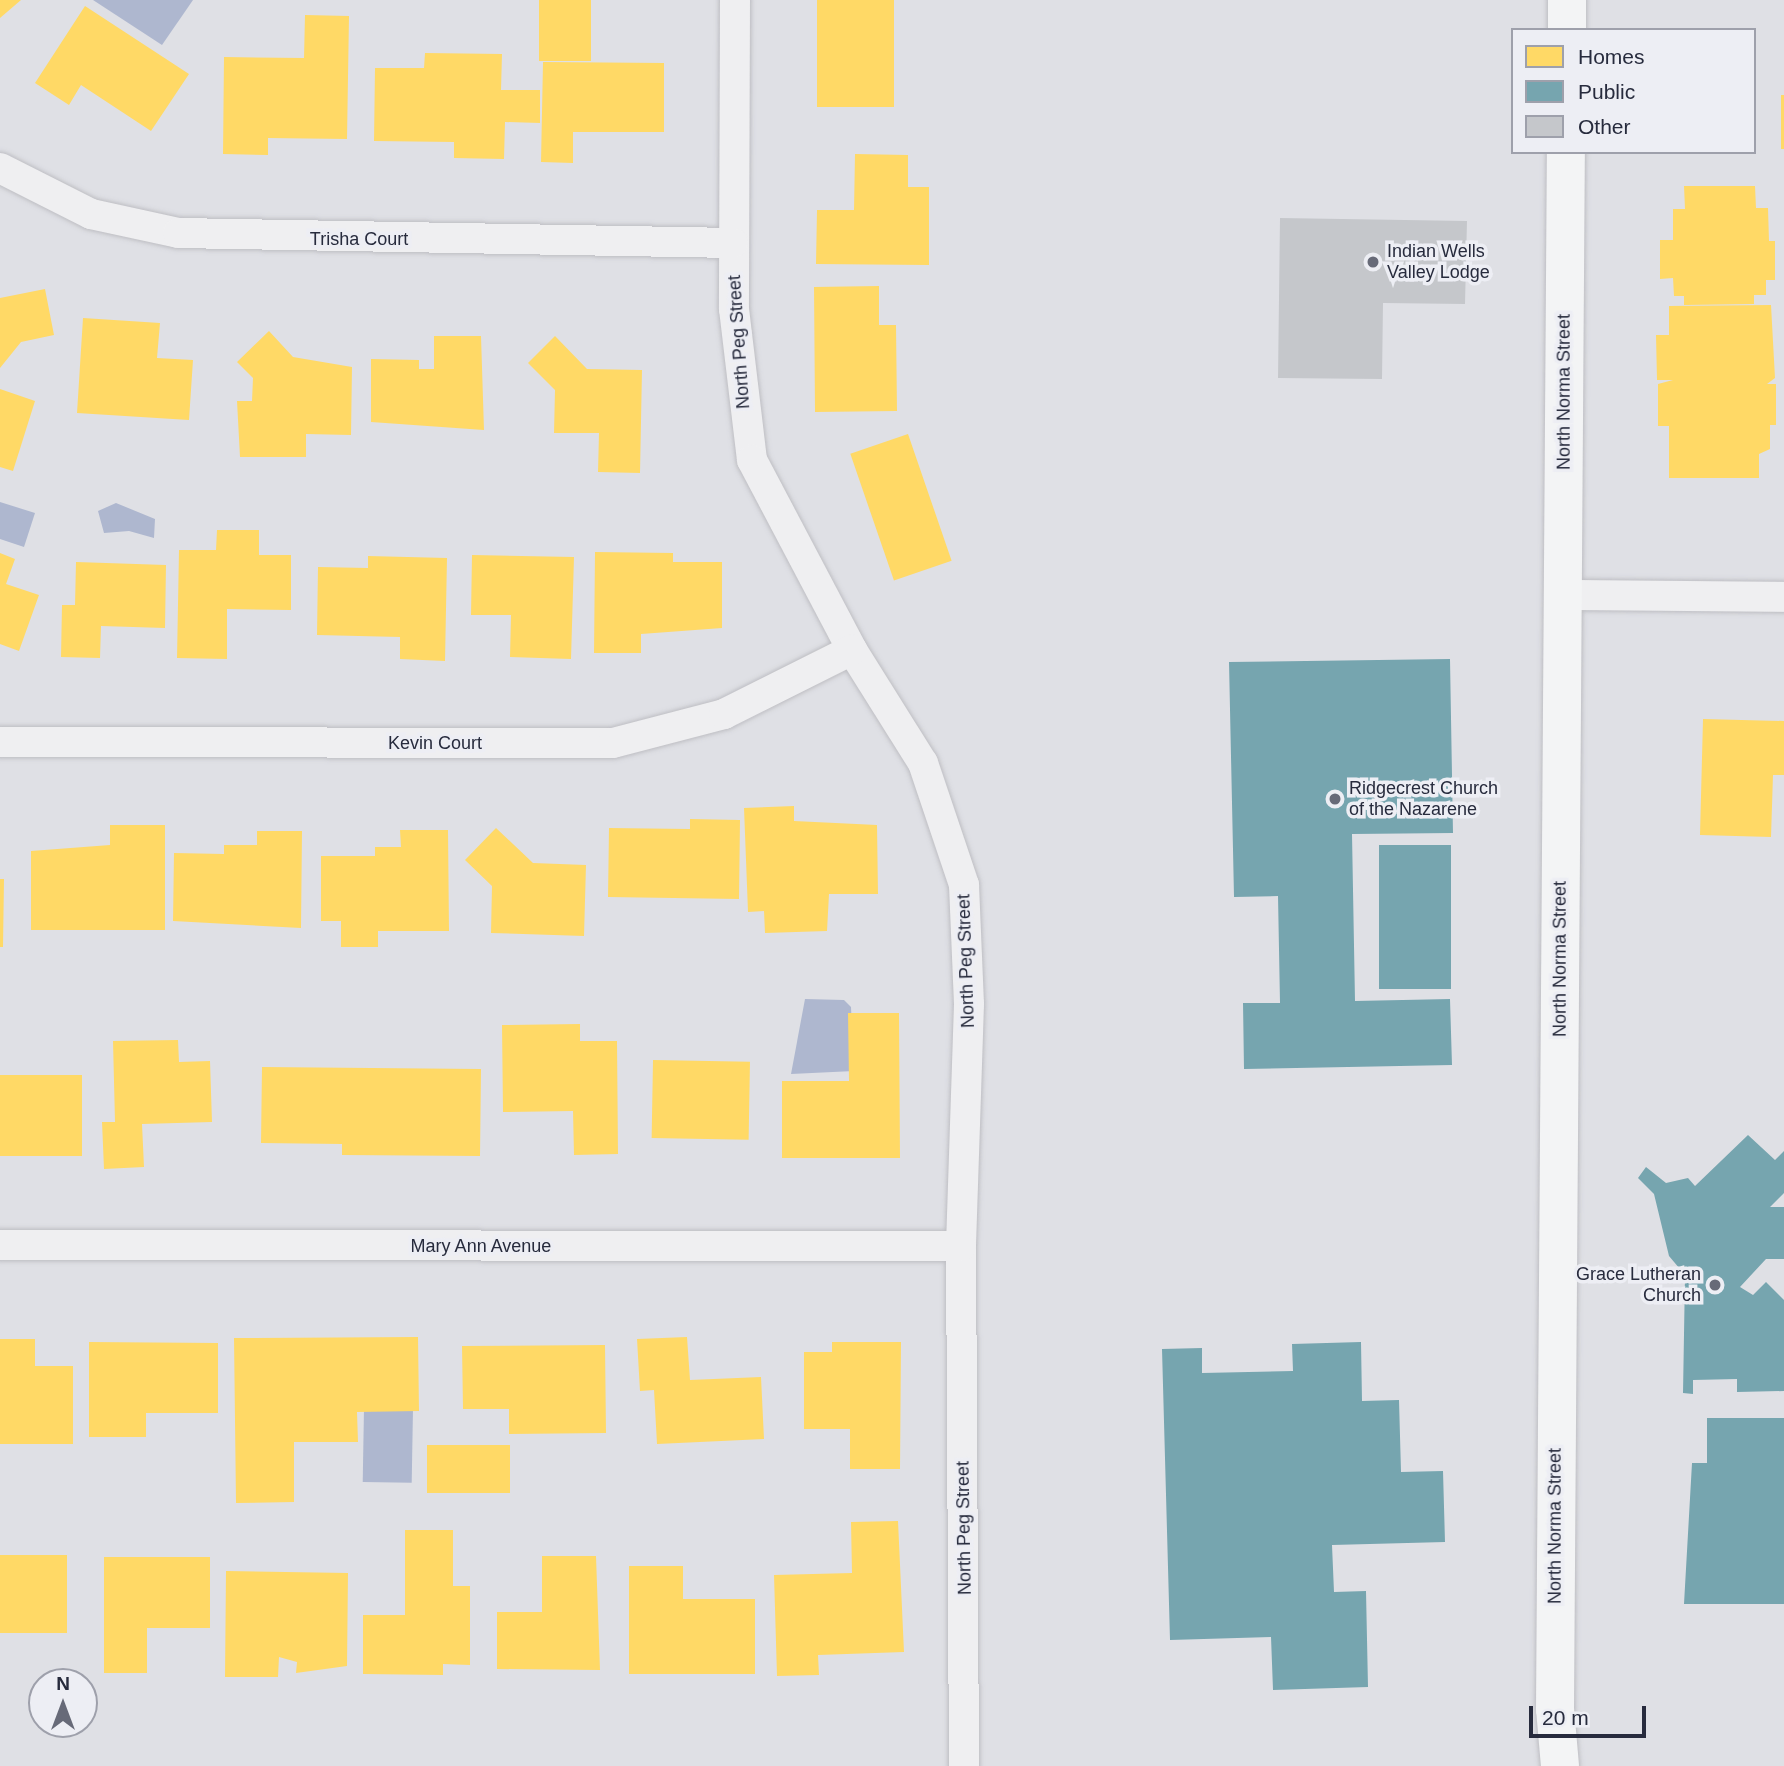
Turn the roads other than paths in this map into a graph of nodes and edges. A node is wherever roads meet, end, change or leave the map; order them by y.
1 (734, 0) edge
2 (1567, 0) edge
3 (1567, 28) edge
4 (1566, 154) edge
5 (0, 168) edge
6 (733, 243) junction
7 (1562, 595) junction
8 (1784, 597) edge
9 (852, 650) junction
10 (0, 742) edge
11 (0, 1245) edge
12 (961, 1246) junction
13 (964, 1766) edge
14 (1560, 1766) edge

1 - 6 street, North Peg Street
2 - 3 main road
4 - 7 main road, North Norma Street
5 - 6 street, Trisha Court
6 - 9 street, North Peg Street
7 - 8 street
7 - 14 main road, North Norma Street
9 - 10 street, Kevin Court
9 - 12 street, North Peg Street
11 - 12 street, Mary Ann Avenue
12 - 13 street, North Peg Street

